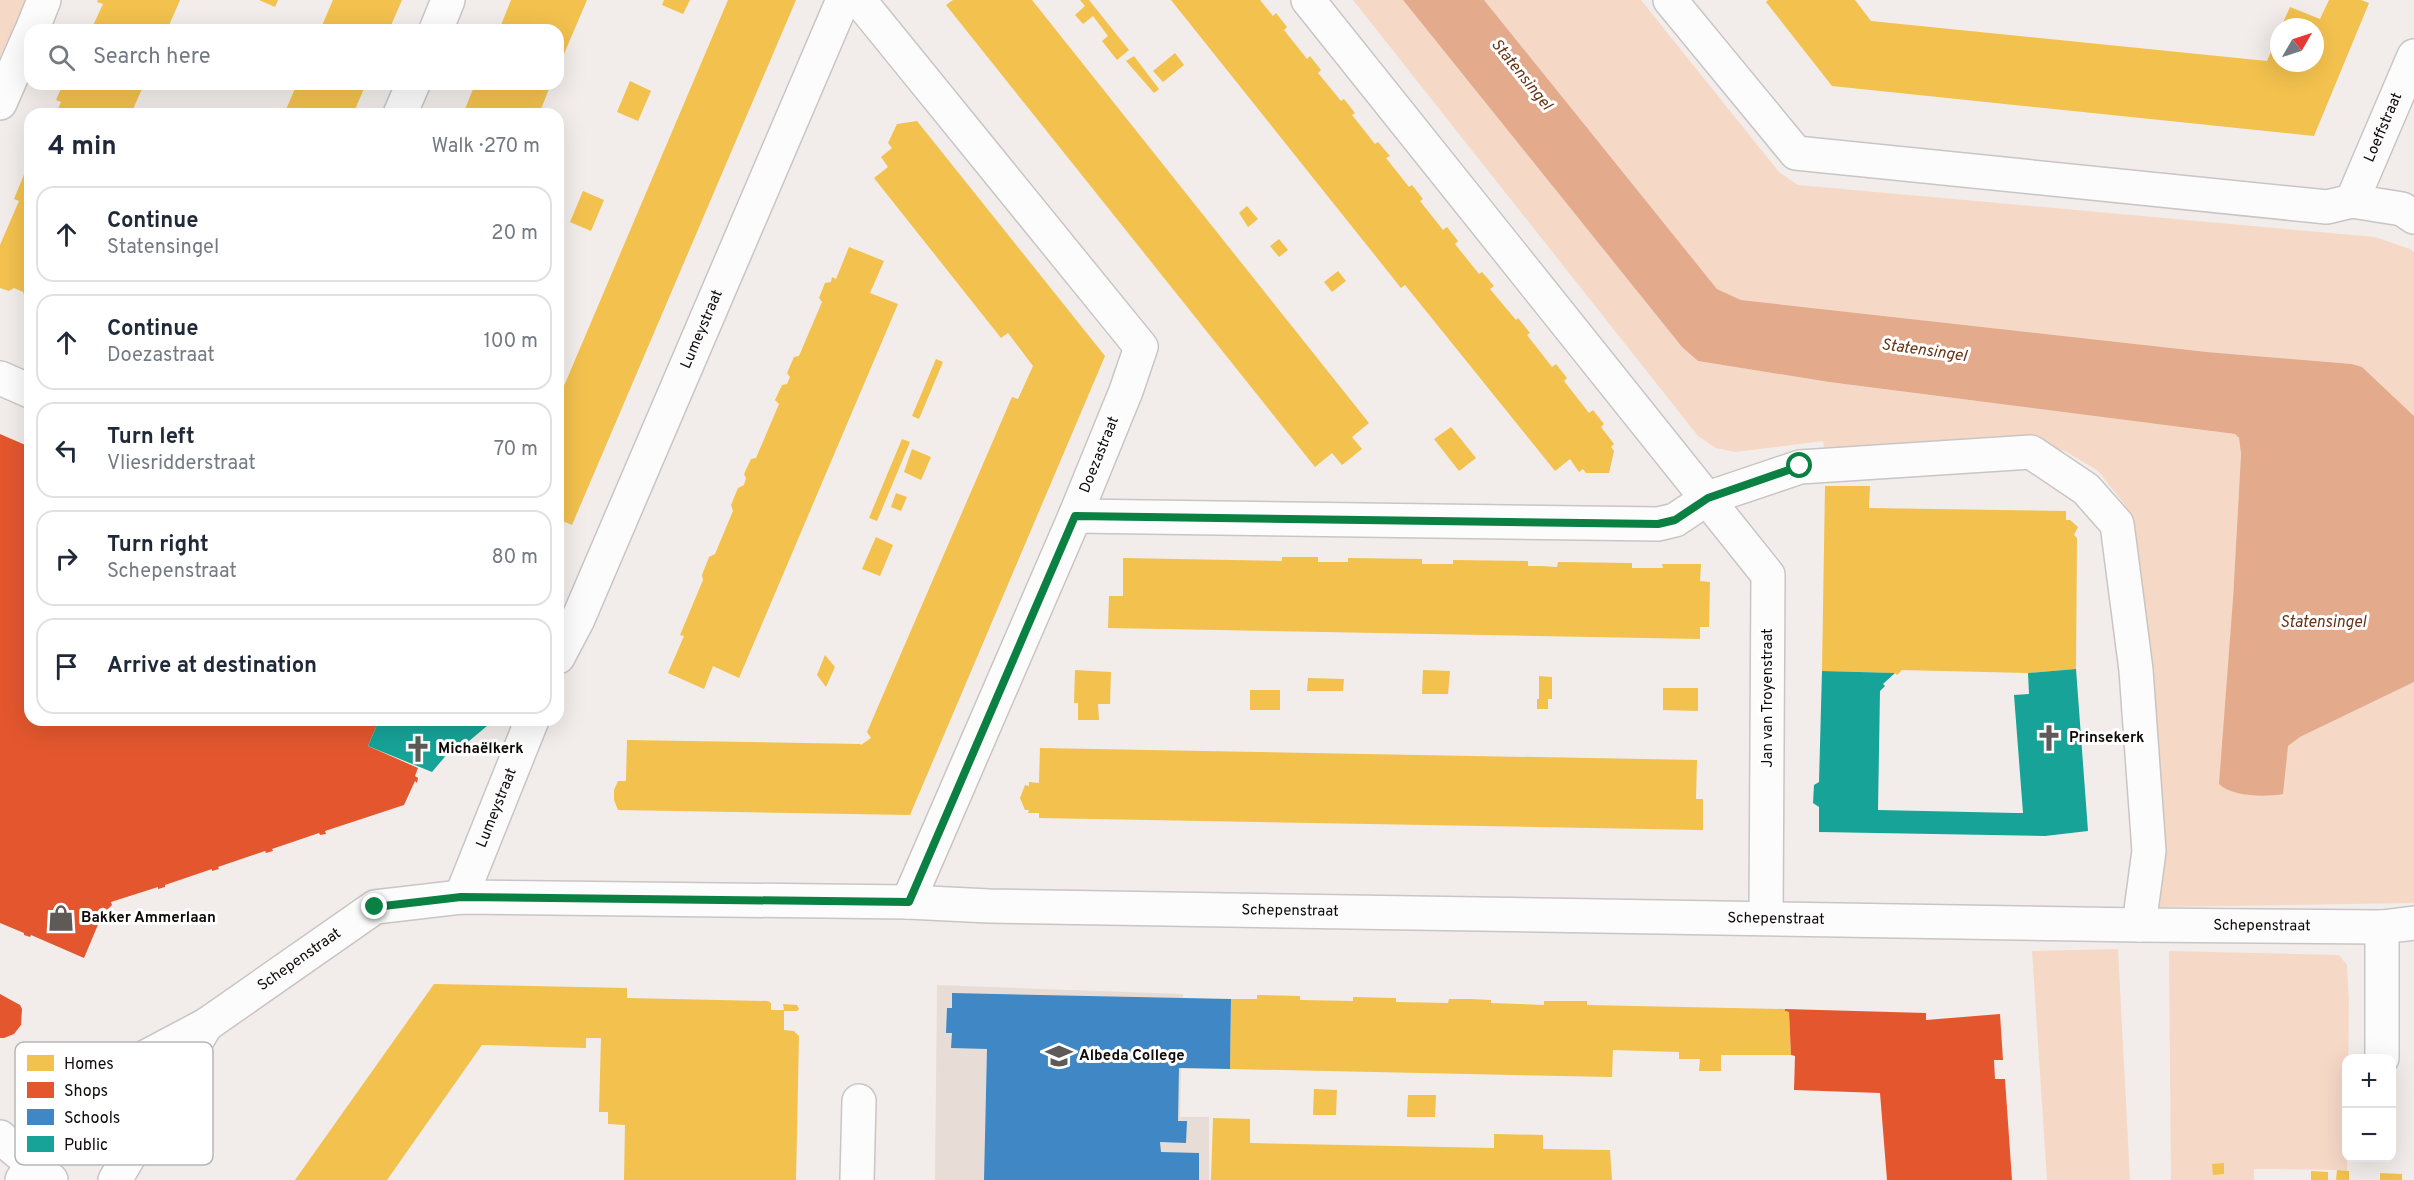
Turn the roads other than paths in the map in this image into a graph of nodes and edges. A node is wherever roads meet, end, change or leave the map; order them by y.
1 (44, 0) edge
2 (448, 0) edge
3 (843, 0) edge
4 (859, 0) edge
5 (1308, 0) edge
6 (1686, 8) edge
7 (34, 24) edge
8 (438, 24) edge
9 (24, 48) edge
10 (2414, 56) edge
11 (410, 90) edge
12 (0, 103) edge
13 (403, 108) edge
14 (2352, 201) junction
15 (2414, 217) edge
16 (0, 378) edge
17 (24, 388) edge
18 (1708, 498) junction
19 (1075, 516) junction
20 (568, 615) edge
21 (564, 632) edge
22 (530, 726) edge
23 (461, 897) junction
24 (909, 902) junction
25 (1766, 918) junction
26 (2414, 923) edge
27 (2139, 925) junction
28 (2382, 927) junction
29 (206, 1025) junction
30 (174, 1042) edge
31 (196, 1042) edge
32 (2382, 1054) edge
33 (859, 1101) dead end
34 (0, 1137) edge
35 (15, 1153) edge
36 (124, 1165) edge
37 (115, 1180) edge
38 (857, 1180) edge

1 - 7 street
2 - 8 street
3 - 20 street, Lumeystraat
4 - 19 street, Doezastraat
5 - 18 street
6 - 14 street
9 - 12 street
10 - 14 street, Loeffstraat
11 - 13 street
14 - 15 street
16 - 17 street
18 - 19 street, Doezastraat
18 - 25 street, Jan van Troyenstraat
18 - 27 street
19 - 24 street
20 - 21 street, Lumeystraat
22 - 23 street, Lumeystraat
23 - 24 street, Schepenstraat
23 - 29 street, Schepenstraat
24 - 25 street, Schepenstraat
25 - 27 street, Schepenstraat
26 - 28 street, Schepenstraat
27 - 28 street, Schepenstraat
28 - 32 street
29 - 30 street, Schepenstraat
29 - 31 street, Schepenstraat
33 - 38 street
34 - 35 street
36 - 37 street, Schepenstraat

